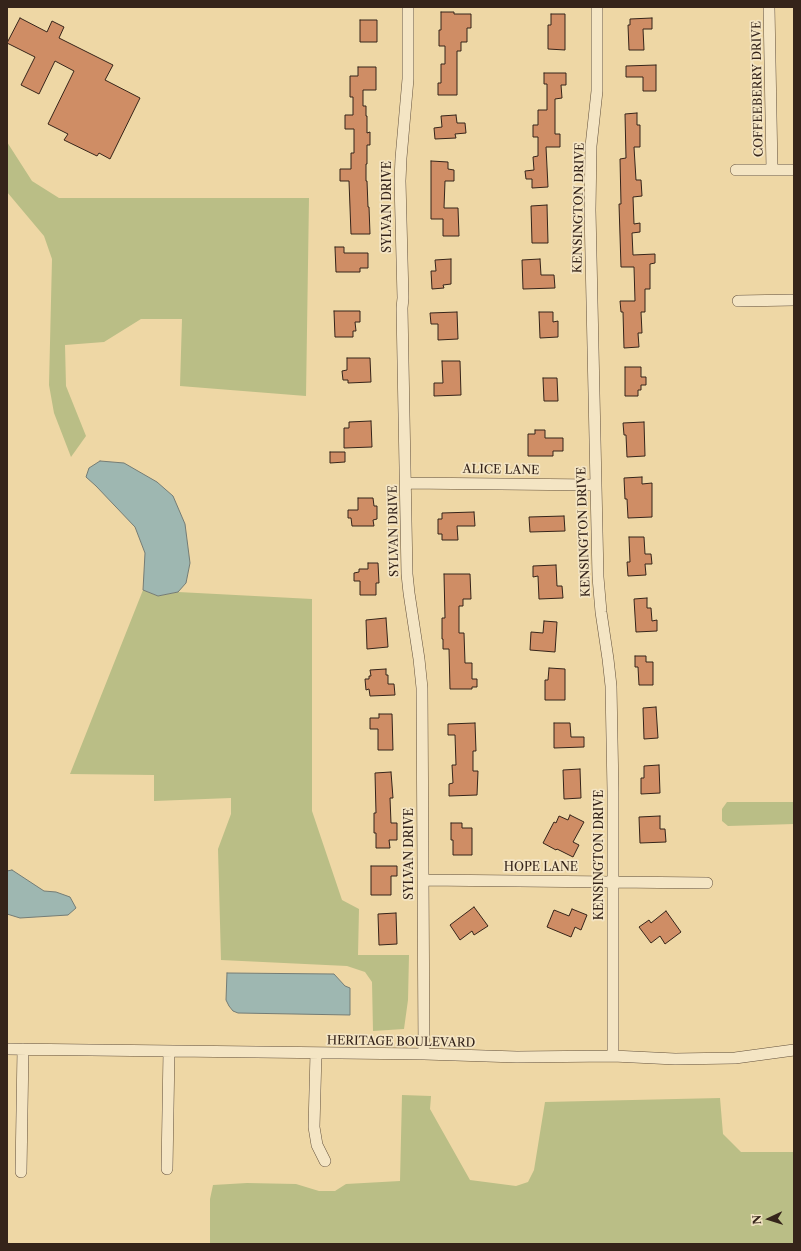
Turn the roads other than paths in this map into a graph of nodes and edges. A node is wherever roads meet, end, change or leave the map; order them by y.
1 (408, 7) edge
2 (597, 7) edge
3 (769, 7) edge
4 (736, 170) dead end
5 (772, 170) junction
6 (794, 170) edge
7 (794, 300) edge
8 (738, 301) dead end
9 (406, 483) junction
10 (595, 485) junction
11 (424, 880) junction
12 (613, 882) junction
13 (707, 883) dead end
14 (7, 1049) edge
15 (23, 1049) junction
16 (794, 1050) edge
17 (169, 1051) junction
18 (316, 1054) junction
19 (424, 1054) junction
20 (613, 1056) junction
21 (325, 1161) dead end
22 (167, 1169) dead end
23 (21, 1172) dead end

1 - 9 street, SYLVAN DRIVE
2 - 10 street, KENSINGTON DRIVE
3 - 5 street, COFFEEBERRY DRIVE
4 - 5 street
5 - 6 street
7 - 8 street
9 - 10 street, ALICE LANE
9 - 11 street, SYLVAN DRIVE
10 - 12 street, KENSINGTON DRIVE
11 - 12 street, HOPE LANE
11 - 19 street, SYLVAN DRIVE
12 - 13 street, HOPE LANE
12 - 20 street, KENSINGTON DRIVE
14 - 15 street, HERITAGE BOULEVARD
15 - 17 street, HERITAGE BOULEVARD
15 - 23 street
16 - 20 street, HERITAGE BOULEVARD
17 - 18 street, HERITAGE BOULEVARD
17 - 22 street
18 - 19 street, HERITAGE BOULEVARD
18 - 21 street
19 - 20 street, HERITAGE BOULEVARD

